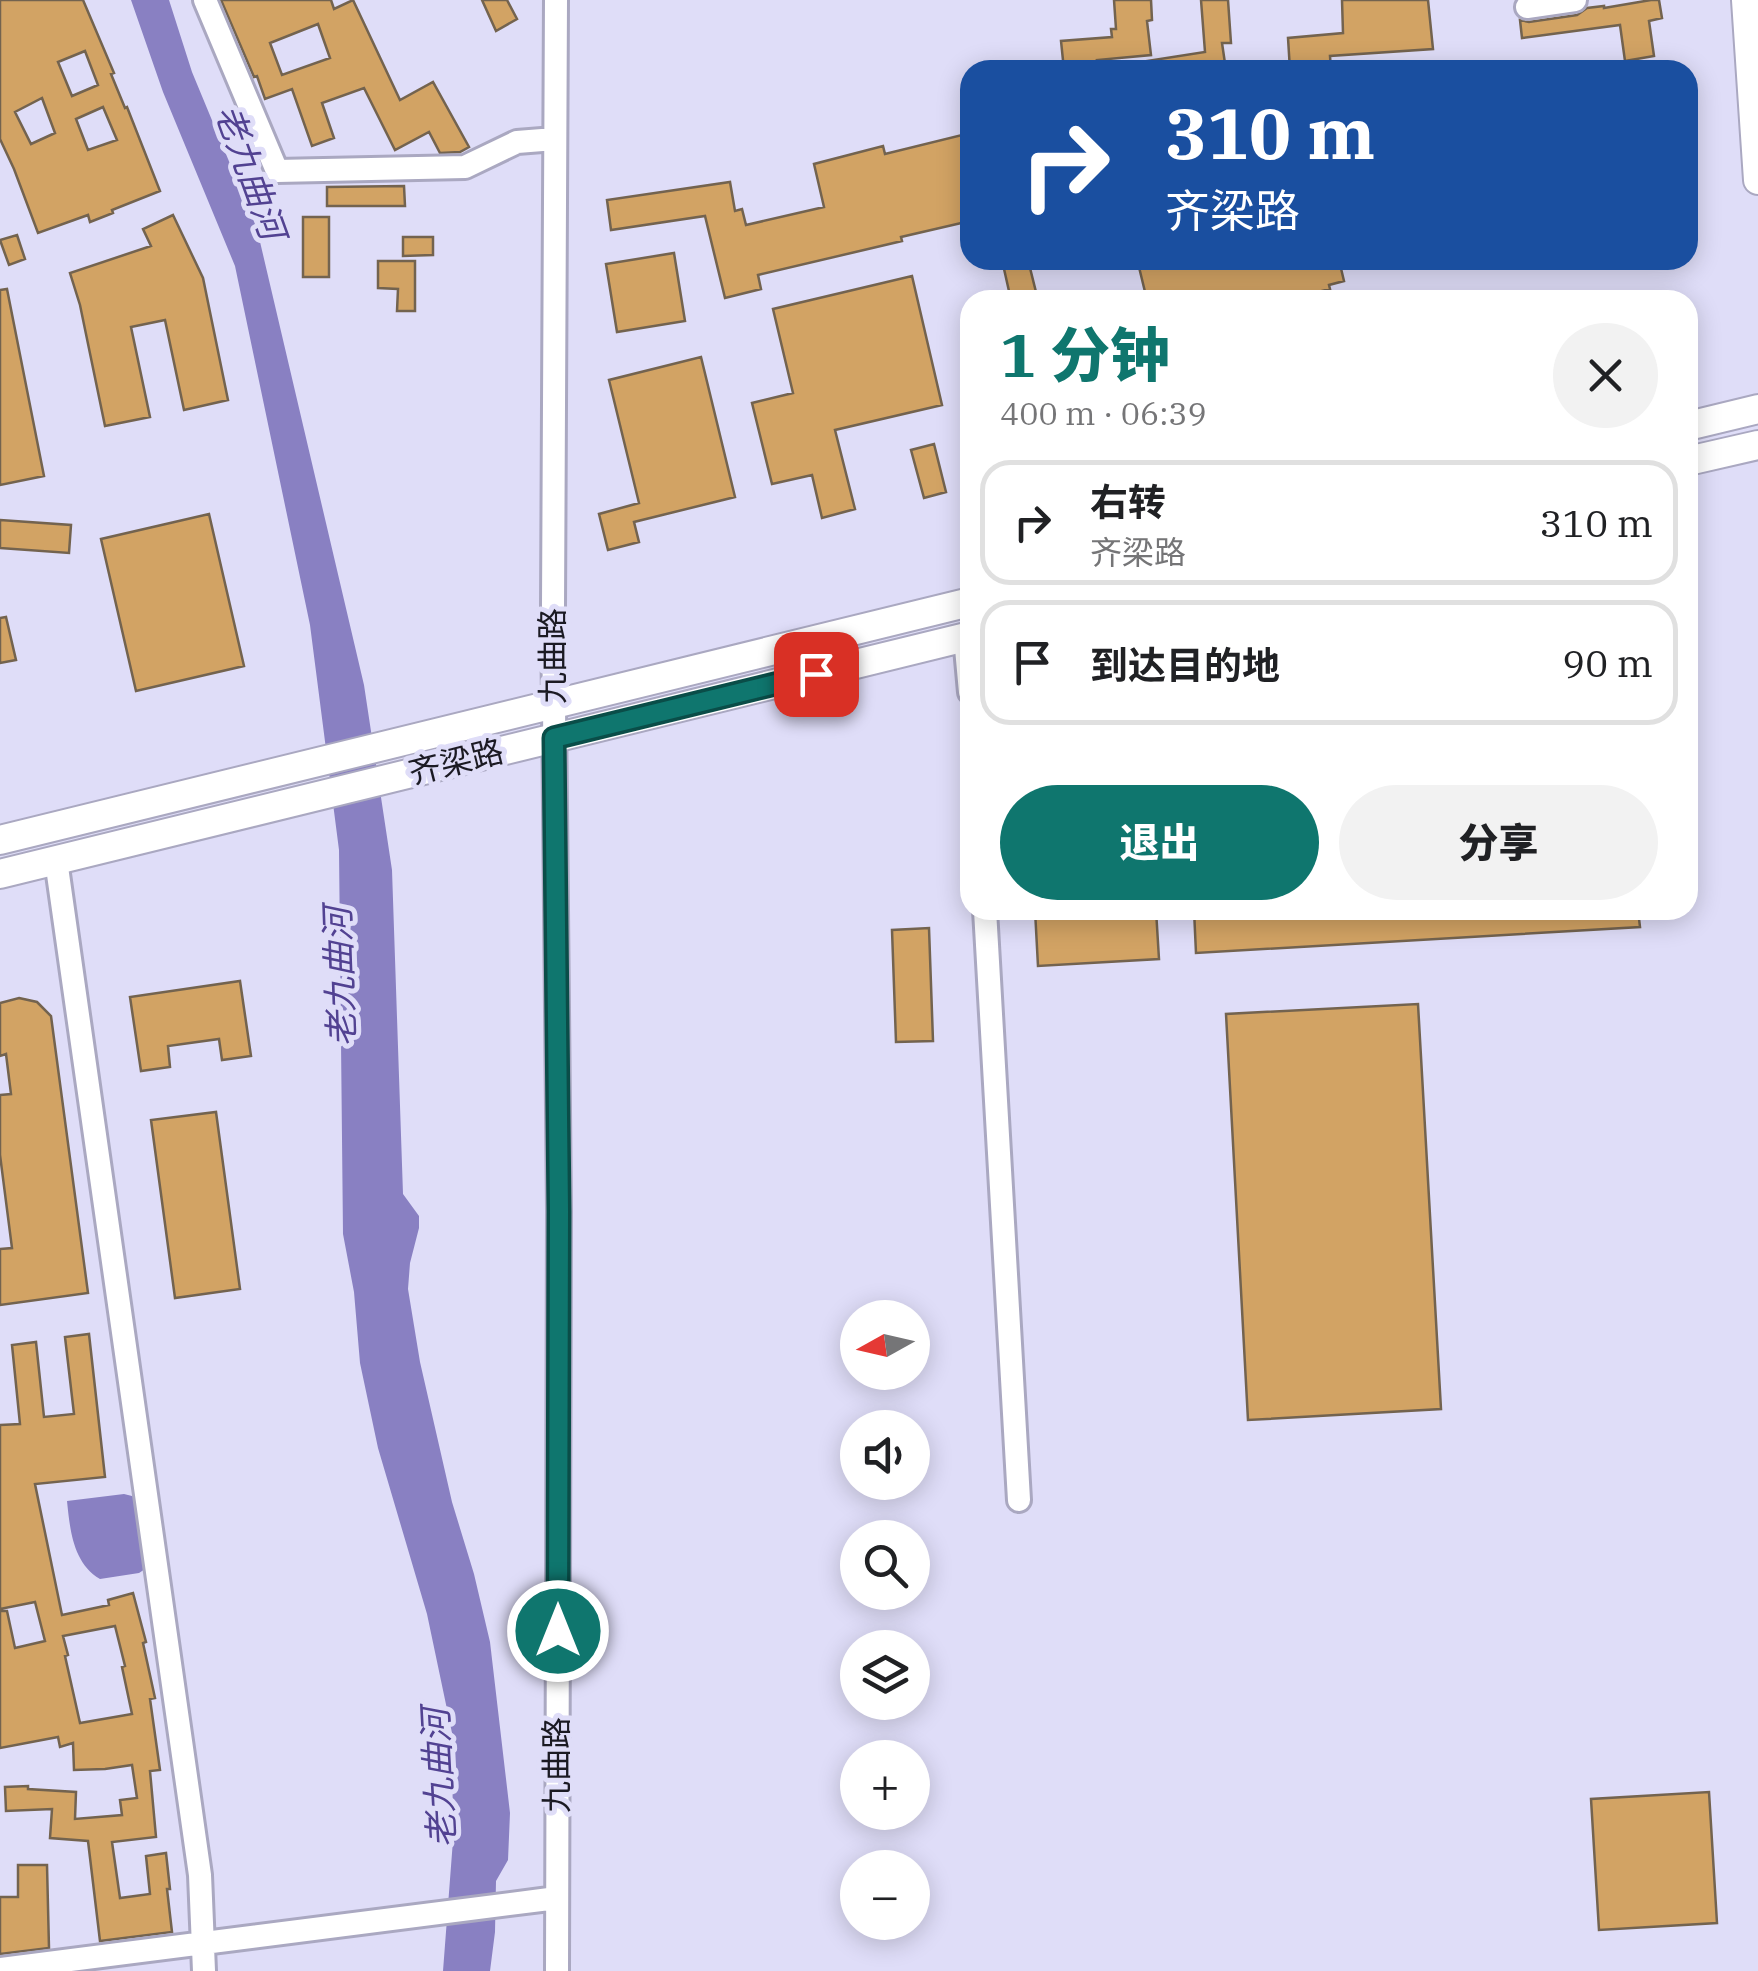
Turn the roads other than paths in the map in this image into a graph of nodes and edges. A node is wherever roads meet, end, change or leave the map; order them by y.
1 (205, 0) edge
2 (556, 0) edge
3 (1575, 0) edge
4 (1746, 0) edge
5 (1527, 7) dead end
6 (556, 139) junction
7 (1758, 177) edge
8 (1758, 409) edge
9 (1698, 424) edge
10 (1758, 445) edge
11 (1698, 459) edge
12 (960, 604) edge
13 (960, 638) edge
14 (554, 704) junction
15 (554, 738) junction
16 (0, 840) edge
17 (56, 860) junction
18 (0, 874) edge
19 (986, 920) edge
20 (1020, 1500) dead end
21 (557, 1898) junction
22 (201, 1942) junction
23 (0, 1969) edge
24 (204, 1971) edge
25 (557, 1971) edge

1 - 6 street
2 - 6 street, 九曲路
3 - 5 street
4 - 7 main road
6 - 14 street, 九曲路
8 - 9 main road
10 - 11 main road
12 - 14 main road, 齐梁路
13 - 15 main road, 齐梁路
14 - 15 street, 九曲路
14 - 16 main road, 齐梁路
15 - 17 main road, 齐梁路
15 - 21 street, 九曲路
17 - 18 main road, 齐梁路
17 - 22 street
19 - 20 street
21 - 22 street
21 - 25 street, 九曲路
22 - 23 street
22 - 24 street

